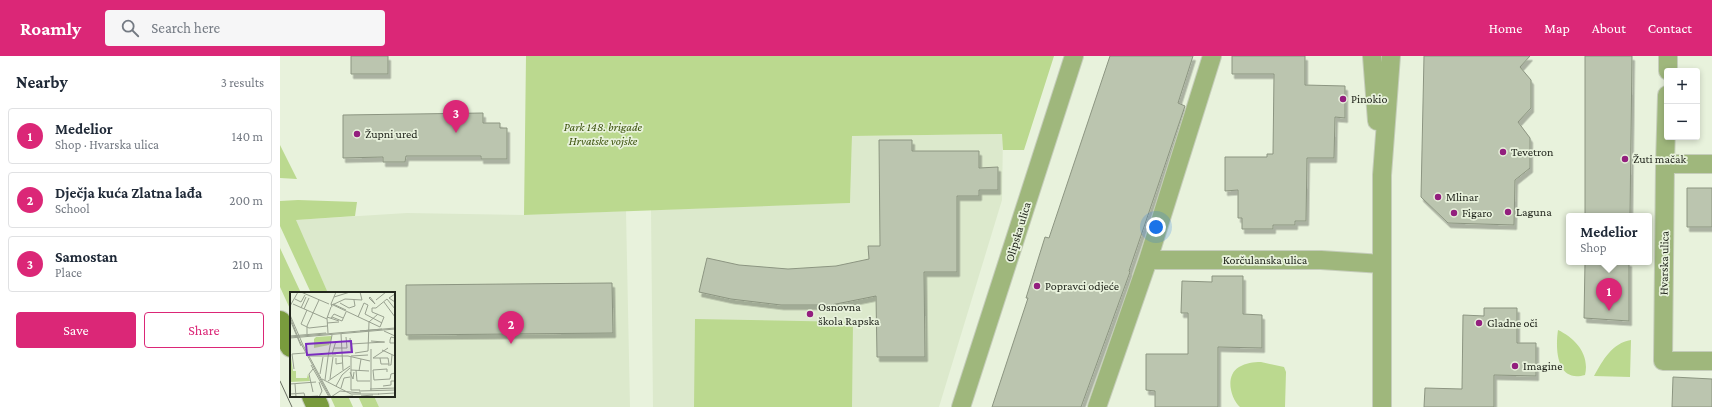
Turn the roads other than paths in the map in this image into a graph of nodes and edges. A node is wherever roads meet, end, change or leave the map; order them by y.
1 (1074, 56) edge
2 (1212, 56) edge
3 (1372, 56) edge
4 (1391, 56) edge
5 (1668, 56) edge
6 (1668, 68) edge
7 (1667, 104) edge
8 (1664, 164) junction
9 (1712, 164) edge
10 (1382, 175) junction
11 (1148, 260) junction
12 (1382, 264) junction
13 (280, 322) edge
14 (290, 344) edge
15 (1712, 361) edge
16 (313, 397) edge
17 (318, 407) edge
18 (961, 407) edge
19 (1097, 407) edge
20 (1382, 407) edge

1 - 18 street, Olipska ulica
2 - 11 street
3 - 10 street
4 - 10 street
5 - 6 street
7 - 8 street, Hvarska ulica
8 - 9 street
8 - 15 street, Hvarska ulica
10 - 12 street
11 - 12 street, Korčulanska ulica
11 - 19 street
12 - 20 street
13 - 14 main road
16 - 17 main road

